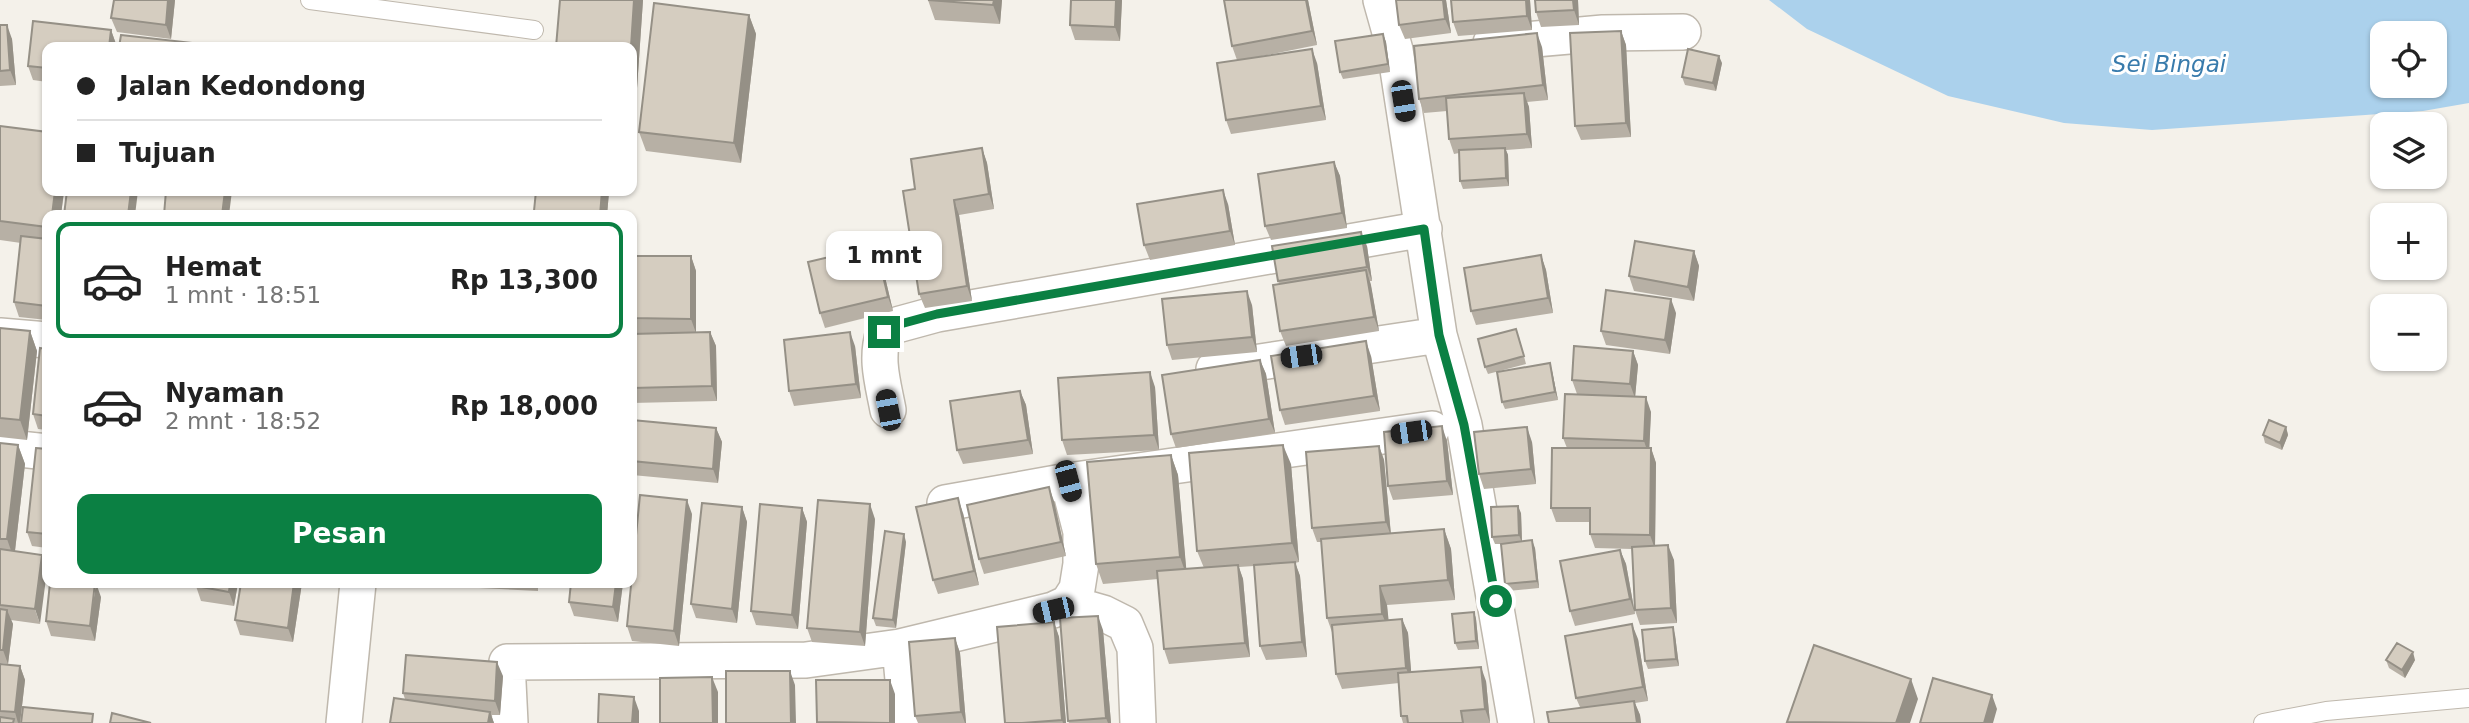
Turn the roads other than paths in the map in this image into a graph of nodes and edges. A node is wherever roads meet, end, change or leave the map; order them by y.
1 (310, 0) edge
2 (1381, 0) edge
3 (534, 30) dead end
4 (1683, 32) dead end
5 (1395, 50) junction
6 (1424, 229) junction
7 (1439, 335) junction
8 (0, 336) edge
9 (42, 340) edge
10 (1191, 372) edge
11 (888, 410) dead end
12 (1464, 425) junction
13 (0, 447) edge
14 (42, 451) edge
15 (1068, 481) junction
16 (944, 503) edge
17 (358, 588) edge
18 (1068, 603) junction
19 (900, 647) junction
20 (2469, 698) edge
21 (344, 723) edge
22 (510, 723) edge
23 (907, 723) edge
24 (1138, 723) edge
25 (1517, 723) edge
26 (2263, 723) edge

1 - 3 lane
2 - 5 street
4 - 5 street
5 - 6 street
6 - 7 street
6 - 11 street
7 - 10 street
7 - 12 street
8 - 9 street
12 - 15 street
12 - 25 street
13 - 14 street
15 - 16 street
15 - 18 street
17 - 21 street
18 - 19 street
18 - 24 street
19 - 22 street
19 - 23 street
20 - 26 lane

